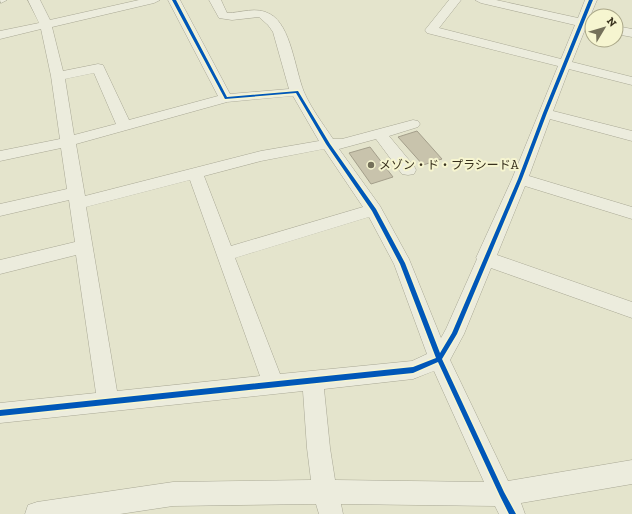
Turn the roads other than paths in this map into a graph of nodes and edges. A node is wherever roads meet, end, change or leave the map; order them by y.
1 (34, 0) edge
2 (154, 0) edge
3 (174, 0) edge
4 (215, 0) edge
5 (455, 0) edge
6 (481, 0) edge
7 (584, 23) edge
8 (46, 24) junction
9 (584, 29) edge
10 (0, 35) edge
11 (565, 64) junction
12 (58, 76) junction
13 (632, 81) edge
14 (297, 92) junction
15 (226, 98) junction
16 (544, 113) junction
17 (413, 124) dead end
18 (124, 126) junction
19 (379, 133) junction
20 (632, 136) edge
21 (67, 142) junction
22 (328, 144) junction
23 (0, 156) edge
24 (408, 170) dead end
25 (195, 173) junction
26 (520, 179) junction
27 (76, 199) junction
28 (0, 210) edge
29 (374, 210) junction
30 (632, 213) edge
31 (84, 246) junction
32 (226, 254) junction
33 (485, 258) junction
34 (0, 267) edge
35 (632, 310) edge
36 (439, 359) junction
37 (313, 381) junction
38 (273, 384) junction
39 (108, 402) junction
40 (0, 413) edge
41 (632, 472) edge
42 (328, 503) edge
43 (508, 504) edge
44 (137, 506) edge
45 (37, 514) edge

1 - 8 street
2 - 8 street
3 - 15 street
4 - 14 street
5 - 11 street
6 - 7 street
8 - 10 street
8 - 12 street
9 - 11 street
11 - 13 street
11 - 16 street
12 - 18 street
12 - 21 street
14 - 15 street
14 - 22 street
15 - 18 street
16 - 20 street
16 - 26 street
17 - 19 street
18 - 21 street
19 - 22 street
19 - 24 street
21 - 23 street
21 - 27 street
22 - 25 street
22 - 29 street
25 - 27 street
25 - 32 street
26 - 30 street
26 - 33 street
27 - 28 street
27 - 31 street
29 - 32 street
29 - 36 street
31 - 34 street
31 - 39 street
32 - 38 street
33 - 35 street
33 - 36 street
36 - 37 street
36 - 43 street
37 - 38 street
37 - 42 street
38 - 39 street
39 - 40 street
41 - 43 street
42 - 43 street
42 - 44 street
44 - 45 street

